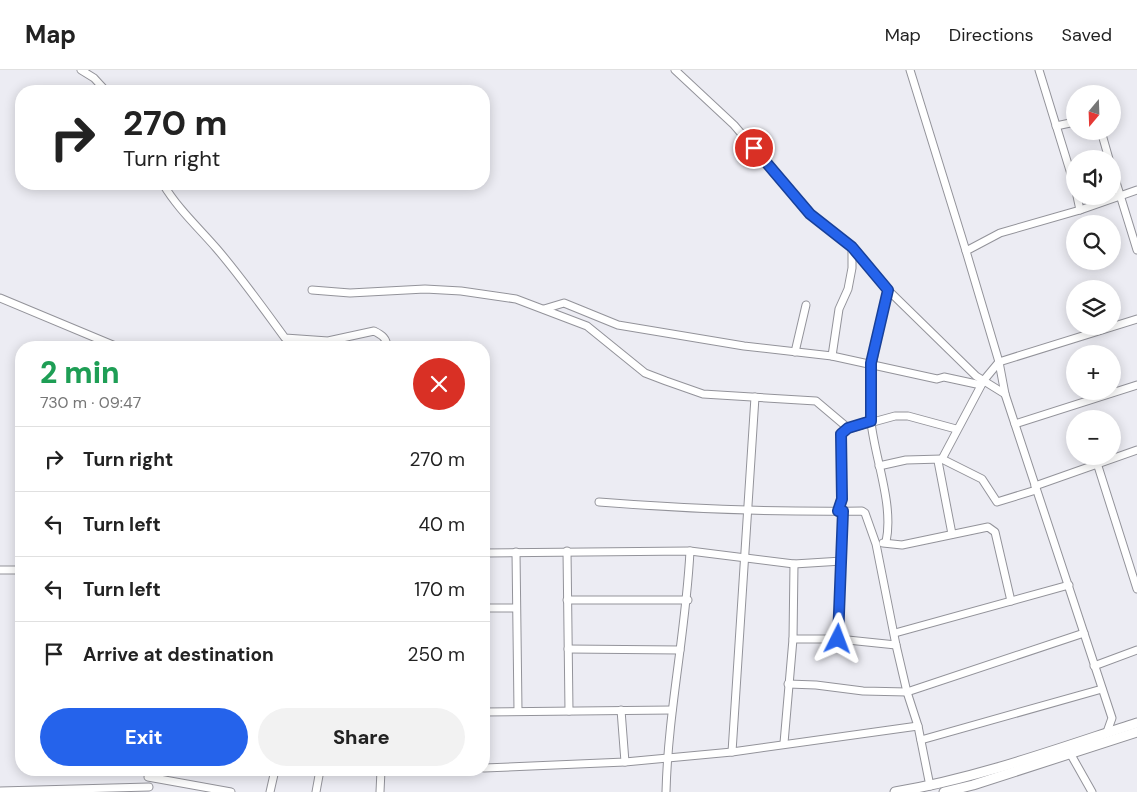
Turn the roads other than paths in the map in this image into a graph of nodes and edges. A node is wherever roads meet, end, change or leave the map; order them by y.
1 (81, 70) edge
2 (675, 70) edge
3 (910, 70) edge
4 (1039, 70) edge
5 (100, 85) edge
6 (1066, 124) edge
7 (1056, 126) junction
8 (1066, 158) edge
9 (167, 190) edge
10 (1137, 190) edge
11 (1121, 196) joint
12 (1079, 205) edge
13 (1095, 205) edge
14 (1080, 210) junction
15 (852, 247) junction
16 (1137, 250) edge
17 (966, 251) junction
18 (312, 290) dead end
19 (888, 290) junction
20 (0, 298) edge
21 (806, 305) dead end
22 (543, 309) junction
23 (1137, 319) edge
24 (103, 341) edge
25 (306, 341) edge
26 (339, 341) edge
27 (386, 341) edge
28 (795, 352) junction
29 (832, 356) junction
30 (999, 362) junction
31 (871, 363) junction
32 (983, 382) junction
33 (1137, 386) edge
34 (1005, 394) junction
35 (755, 397) junction
36 (871, 421) junction
37 (1015, 424) junction
38 (848, 428) junction
39 (956, 429) junction
40 (1137, 450) edge
41 (1121, 455) edge
42 (940, 460) junction
43 (1092, 465) edge
44 (1098, 465) edge
45 (879, 466) junction
46 (1036, 488) junction
47 (842, 499) junction
48 (599, 502) dead end
49 (747, 509) junction
50 (840, 511) junction
51 (851, 511) junction
52 (952, 534) junction
53 (886, 542) junction
54 (876, 544) junction
55 (567, 551) junction
56 (690, 551) junction
57 (516, 552) junction
58 (490, 553) edge
59 (743, 558) junction
60 (842, 561) junction
61 (794, 564) junction
62 (0, 570) edge
63 (15, 570) edge
64 (1069, 585) junction
65 (1137, 589) edge
66 (567, 600) junction
67 (688, 600) junction
68 (1010, 601) junction
69 (490, 608) edge
70 (516, 608) junction
71 (895, 633) junction
72 (1084, 633) junction
73 (793, 639) junction
74 (838, 639) junction
75 (896, 646) junction
76 (568, 649) junction
77 (680, 650) junction
78 (1137, 650) edge
79 (1094, 666) junction
80 (788, 684) junction
81 (1102, 689) junction
82 (907, 692) junction
83 (621, 710) junction
84 (672, 710) junction
85 (569, 711) junction
86 (490, 712) edge
87 (518, 712) junction
88 (1112, 718) junction
89 (1137, 723) edge
90 (918, 726) junction
91 (1125, 727) junction
92 (1107, 732) junction
93 (1137, 732) edge
94 (921, 740) junction
95 (784, 743) junction
96 (732, 752) junction
97 (1070, 753) junction
98 (667, 758) junction
99 (625, 762) junction
100 (490, 768) edge
101 (148, 776) edge
102 (157, 776) edge
103 (274, 776) edge
104 (319, 776) edge
105 (381, 776) edge
106 (930, 786) junction
107 (149, 790) edge
108 (0, 791) edge
109 (231, 792) edge
110 (270, 792) edge
111 (316, 792) edge
112 (380, 792) edge
113 (666, 792) edge
114 (895, 792) edge
115 (944, 792) edge
116 (1092, 792) edge

1 - 5 street
2 - 15 street
3 - 17 street
4 - 7 street
6 - 7 street
7 - 8 street
9 - 25 street
10 - 11 street
11 - 16 street
12 - 14 street
13 - 14 street
14 - 17 street
15 - 19 street
15 - 29 street
17 - 30 street
18 - 22 street
19 - 31 street
19 - 32 street
20 - 24 street
21 - 28 street
22 - 28 street
22 - 35 street
23 - 30 street
26 - 27 street
28 - 29 street
29 - 31 street
30 - 32 street
30 - 34 street
31 - 32 street
31 - 36 street
32 - 34 street
32 - 39 street
33 - 37 street
34 - 37 street
35 - 38 street
35 - 49 street
36 - 38 street
36 - 39 street
36 - 45 street
37 - 46 street
38 - 47 street
39 - 42 street
40 - 41 street
42 - 45 street
42 - 46 street
42 - 52 street
43 - 46 street
44 - 65 street
45 - 53 street
46 - 64 street
47 - 50 street
47 - 51 street
48 - 49 street
49 - 50 street
49 - 59 street
50 - 51 street
50 - 60 street
51 - 54 street
52 - 53 street
52 - 68 street
53 - 54 street
54 - 71 street
55 - 56 street
55 - 57 street
55 - 66 street
56 - 59 street
56 - 67 street
57 - 58 street
57 - 70 street
59 - 61 street
59 - 96 street
60 - 61 street
60 - 74 street
61 - 73 street
62 - 63 street
64 - 68 street
64 - 72 street
66 - 67 street
66 - 76 street
67 - 77 street
68 - 71 street
69 - 70 street
70 - 87 street
71 - 75 street
72 - 79 street
72 - 82 street
73 - 74 street
73 - 80 street
74 - 75 street
75 - 82 street
76 - 77 street
76 - 85 street
77 - 84 street
78 - 79 street
79 - 81 street
80 - 82 street
80 - 95 street
81 - 88 street
81 - 94 street
82 - 90 street
83 - 84 street
83 - 85 street
83 - 99 street
84 - 98 street
85 - 87 street
86 - 87 street
88 - 91 street
88 - 92 street
89 - 91 main road
90 - 94 street
90 - 95 street
91 - 92 main road
92 - 106 main road
93 - 97 main road
94 - 106 street
95 - 96 street
96 - 98 street
97 - 115 main road
97 - 116 street
98 - 99 street
98 - 113 street
99 - 100 street
101 - 107 street
102 - 109 street
103 - 110 street
104 - 111 street
105 - 112 street
106 - 114 main road
107 - 108 street

